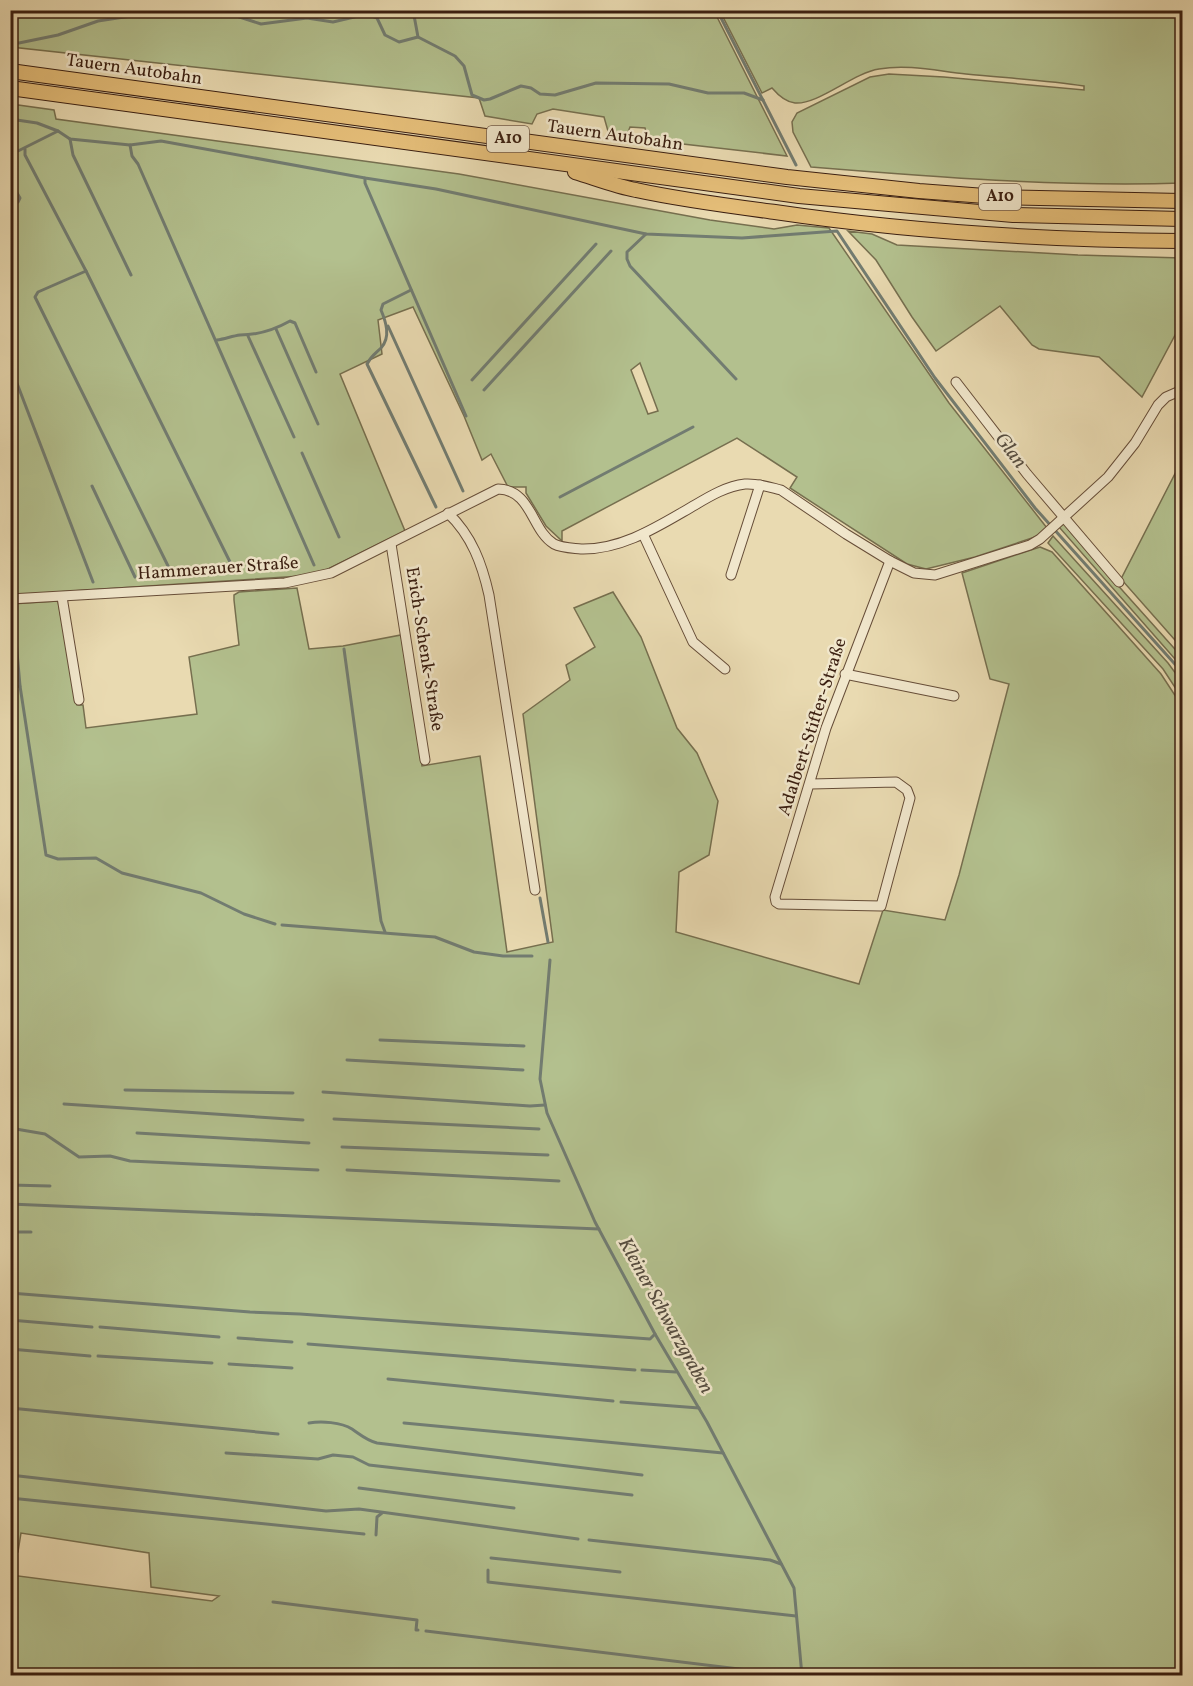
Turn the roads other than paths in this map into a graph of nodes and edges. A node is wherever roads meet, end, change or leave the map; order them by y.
1 (10, 71) edge
2 (10, 88) edge
3 (538, 161) junction
4 (1182, 201) edge
5 (1182, 219) edge
6 (1182, 241) edge
7 (956, 382) dead end
8 (1182, 390) edge
9 (760, 484) junction
10 (448, 513) junction
11 (1063, 519) junction
12 (643, 534) junction
13 (391, 544) junction
14 (890, 561) junction
15 (731, 575) dead end
16 (1119, 582) dead end
17 (62, 597) junction
18 (10, 599) edge
19 (725, 669) dead end
20 (846, 674) junction
21 (954, 696) dead end
22 (79, 700) dead end
23 (424, 760) dead end
24 (811, 784) junction
25 (535, 891) dead end

1 - 4 highway, Tauern Autobahn / A10
2 - 3 highway, Tauern Autobahn / A10
3 - 5 highway, A10
3 - 6 highway
7 - 11 street
8 - 11 street, Hammerauer Straße
9 - 12 street, Hammerauer Straße
9 - 14 street, Hammerauer Straße
9 - 15 street
10 - 12 street, Hammerauer Straße
10 - 13 street, Hammerauer Straße
10 - 25 street
11 - 14 street, Hammerauer Straße
11 - 16 street
12 - 19 street
13 - 17 street, Hammerauer Straße
13 - 23 street, Erich-Schenk-Straße
14 - 20 street, Adalbert-Stifter-Straße
17 - 18 street, Hammerauer Straße
17 - 22 street
20 - 21 street
20 - 24 street, Adalbert-Stifter-Straße
24 - 24 street, Adalbert-Stifter-Straße

